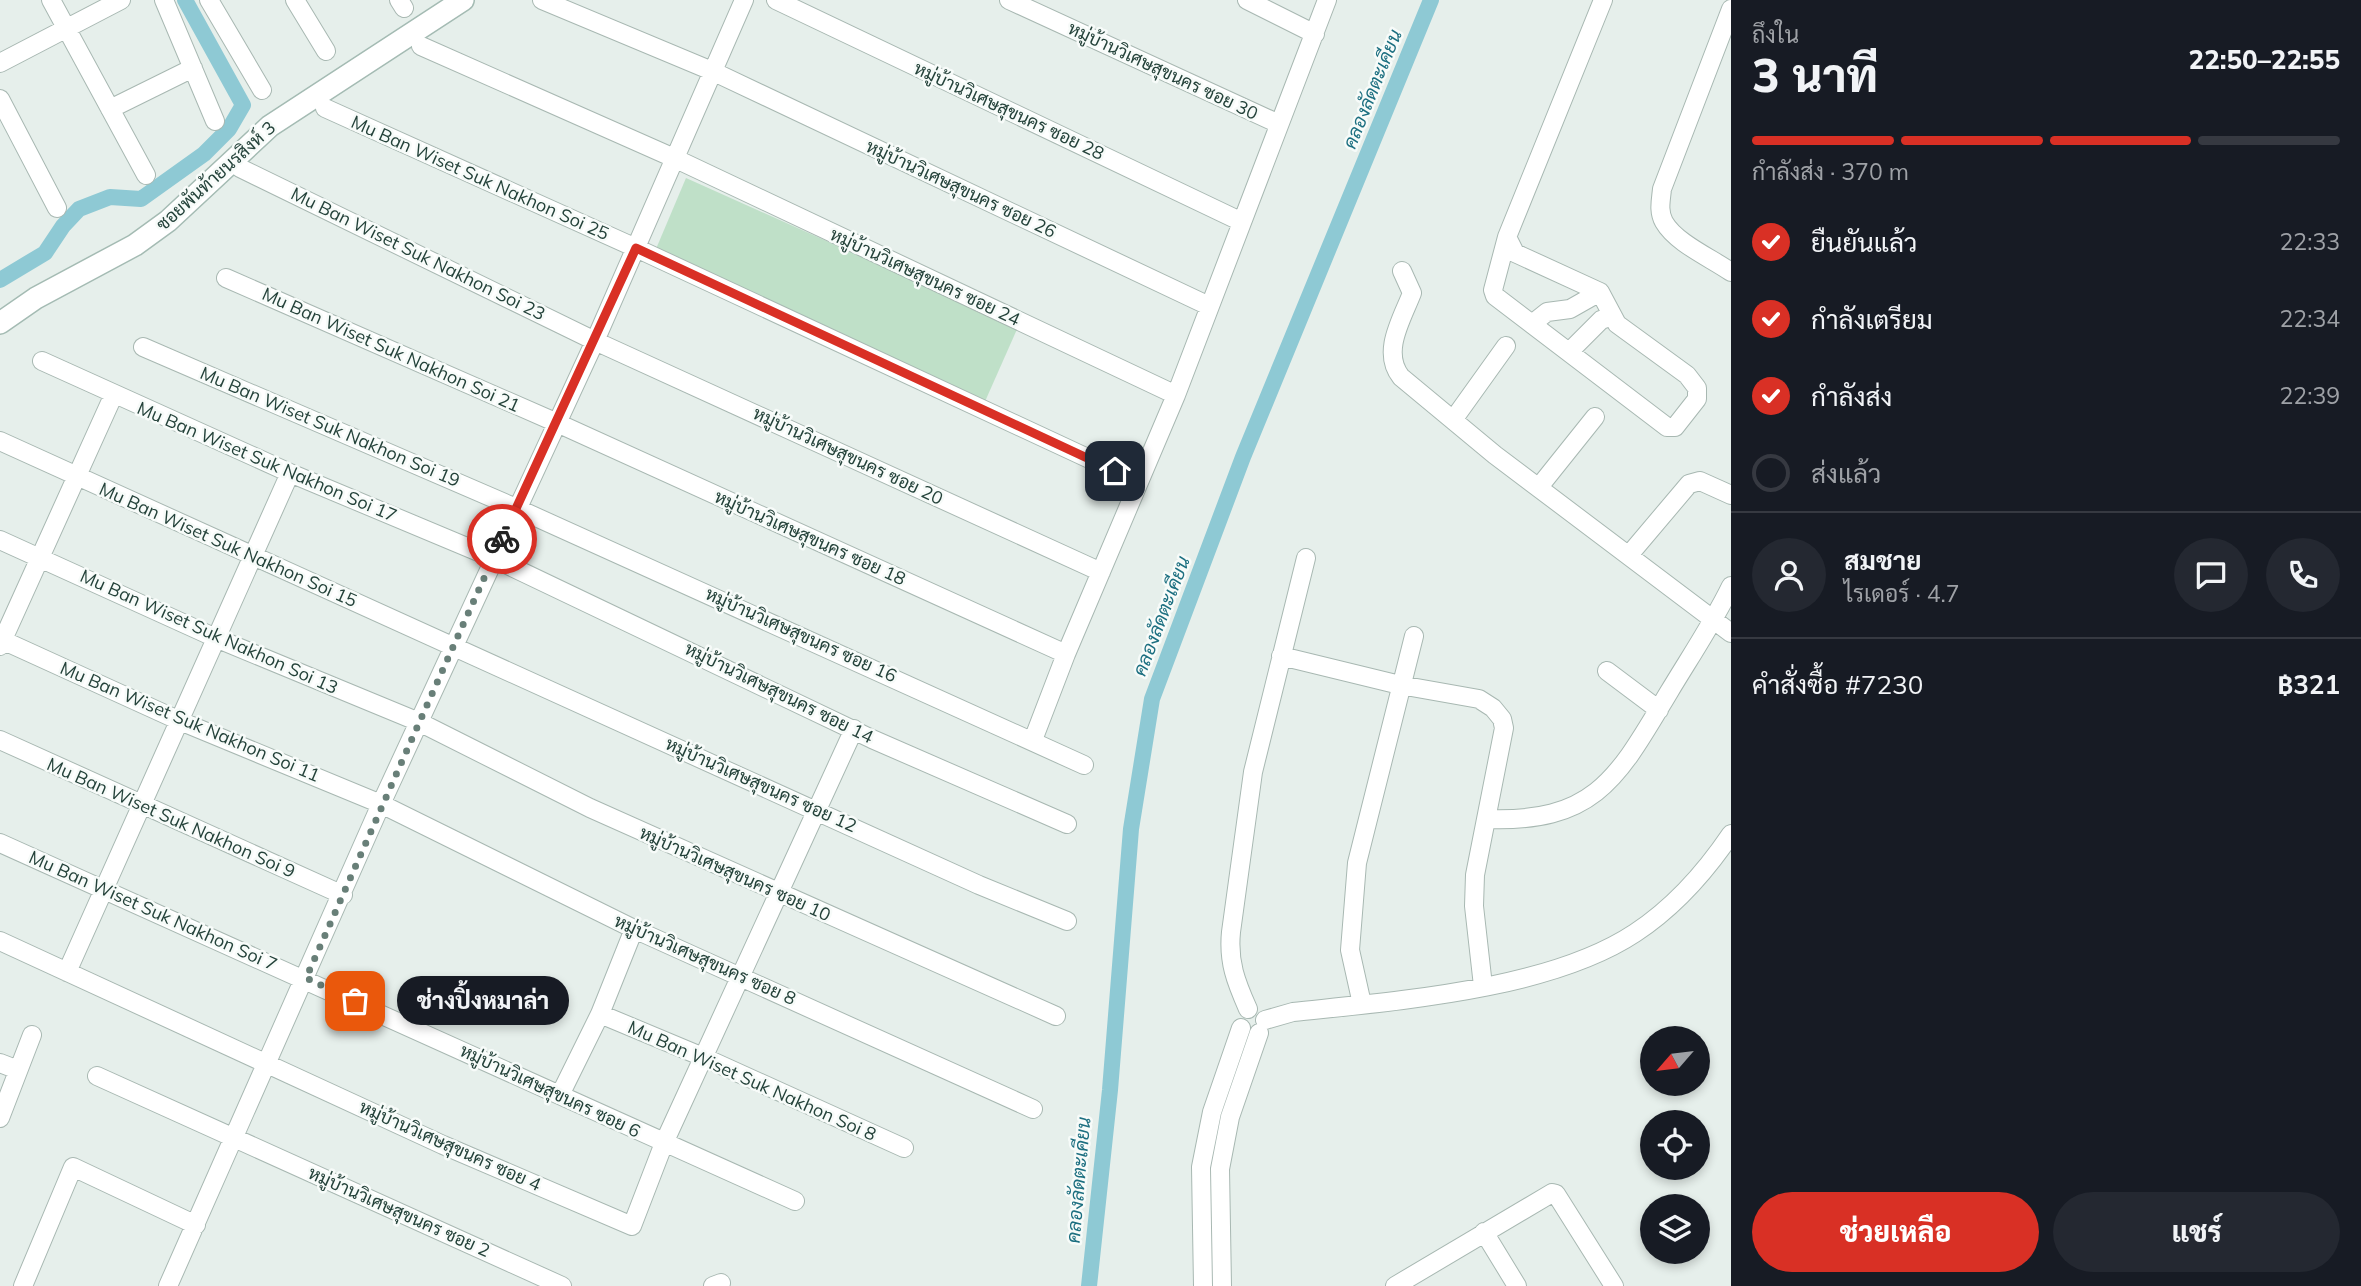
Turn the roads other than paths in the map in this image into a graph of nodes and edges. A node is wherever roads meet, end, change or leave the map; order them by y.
1 (51, 0) edge
2 (121, 0) edge
3 (164, 0) edge
4 (209, 0) edge
5 (295, 0) edge
6 (463, 0) edge
7 (542, 0) edge
8 (744, 0) edge
9 (776, 0) edge
10 (1009, 0) edge
11 (1247, 0) edge
12 (1327, 0) edge
13 (1603, 0) edge
14 (1731, 9) edge
15 (65, 29) junction
16 (1315, 34) junction
17 (421, 46) dead end
18 (326, 51) dead end
19 (0, 63) edge
20 (193, 68) junction
21 (712, 71) junction
22 (262, 90) dead end
23 (0, 99) edge
24 (325, 108) dead end
25 (110, 109) junction
26 (215, 121) dead end
27 (1279, 124) junction
28 (674, 159) junction
29 (240, 168) dead end
30 (146, 175) dead end
31 (57, 208) dead end
32 (1242, 222) junction
33 (1507, 237) junction
34 (636, 248) junction
35 (1402, 271) dead end
36 (1731, 272) edge
37 (226, 278) dead end
38 (1600, 292) junction
39 (1209, 306) junction
40 (1612, 316) junction
41 (0, 323) edge
42 (1532, 324) junction
43 (595, 341) junction
44 (143, 346) dead end
45 (1506, 346) dead end
46 (1569, 352) junction
47 (42, 361) dead end
48 (114, 394) junction
49 (1175, 395) junction
50 (1595, 417) dead end
51 (1453, 419) junction
52 (555, 422) junction
53 (0, 441) edge
54 (290, 473) junction
55 (77, 476) junction
56 (1139, 482) junction
57 (1539, 487) junction
58 (1731, 495) edge
59 (516, 508) junction
60 (0, 540) edge
61 (1629, 555) junction
62 (254, 556) junction
63 (40, 558) junction
64 (493, 558) junction
65 (1306, 558) dead end
66 (1101, 572) junction
67 (1731, 586) edge
68 (1714, 622) junction
69 (1731, 633) edge
70 (1414, 636) dead end
71 (218, 639) junction
72 (1, 642) edge
73 (455, 648) junction
74 (1066, 654) junction
75 (1281, 656) junction
76 (1607, 671) dead end
77 (1401, 685) junction
78 (1659, 710) junction
79 (180, 721) junction
80 (419, 722) junction
81 (854, 729) junction
82 (0, 740) edge
83 (1033, 740) junction
84 (1084, 765) dead end
85 (381, 804) junction
86 (142, 805) junction
87 (818, 810) junction
88 (1487, 819) junction
89 (1067, 824) dead end
90 (1731, 834) edge
91 (0, 843) edge
92 (103, 890) junction
93 (779, 894) junction
94 (343, 895) junction
95 (1067, 922) dead end
96 (634, 929) junction
97 (0, 941) edge
98 (67, 972) junction
99 (741, 976) junction
100 (306, 978) junction
101 (1483, 986) junction
102 (1362, 1004) junction
103 (600, 1014) junction
104 (1056, 1016) dead end
105 (1255, 1027) junction
106 (32, 1035) dead end
107 (703, 1057) junction
108 (0, 1063) edge
109 (268, 1064) junction
110 (18, 1070) junction
111 (1226, 1072) junction
112 (97, 1076) dead end
113 (1243, 1080) junction
114 (560, 1095) junction
115 (1032, 1109) dead end
116 (0, 1118) edge
117 (234, 1139) junction
118 (664, 1143) junction
119 (904, 1148) dead end
120 (1203, 1156) junction
121 (1222, 1158) junction
122 (795, 1201) dead end
123 (196, 1225) junction
124 (1484, 1232) junction
125 (1400, 1285) edge
126 (23, 1286) edge
127 (168, 1286) edge
128 (562, 1286) edge
129 (1203, 1286) edge
130 (1222, 1286) edge
131 (1517, 1286) edge
132 (1614, 1286) edge

1 - 15 street
2 - 15 street
3 - 20 street
4 - 22 street
5 - 18 street
6 - 41 street, ซอยพันท้ายนรสิงห์ 3
7 - 21 street, หมู่บ้านวิเศษสุขนคร ซอย 26
8 - 21 street
9 - 32 street, หมู่บ้านวิเศษสุขนคร ซอย 28
10 - 27 street, หมู่บ้านวิเศษสุขนคร ซอย 30
11 - 16 street
12 - 16 street
13 - 33 street
14 - 36 street
15 - 19 street
15 - 25 street
16 - 27 street
17 - 28 street, หมู่บ้านวิเศษสุขนคร ซอย 24
20 - 25 street
20 - 26 street
21 - 28 street
21 - 39 street, หมู่บ้านวิเศษสุขนคร ซอย 26
23 - 31 street
24 - 34 street, Mu Ban Wiset Suk Nakhon Soi 25
25 - 30 street
27 - 32 street
28 - 34 street
28 - 49 street, หมู่บ้านวิเศษสุขนคร ซอย 24
29 - 43 street, Mu Ban Wiset Suk Nakhon Soi 23
32 - 39 street
33 - 38 street
33 - 42 street
34 - 43 street
34 - 56 street, Mu Ban Wiset Suk Nakhon Soi 25
35 - 51 street
37 - 52 street, Mu Ban Wiset Suk Nakhon Soi 21
38 - 40 street
38 - 42 street
39 - 49 street
40 - 46 street
40 - 46 street
42 - 46 street
43 - 52 street
43 - 66 street, หมู่บ้านวิเศษสุขนคร ซอย 20
44 - 59 street, Mu Ban Wiset Suk Nakhon Soi 19
45 - 51 street
47 - 48 street, Mu Ban Wiset Suk Nakhon Soi 17
48 - 54 street, Mu Ban Wiset Suk Nakhon Soi 17
48 - 55 street
49 - 56 street
50 - 57 street
51 - 57 street
52 - 59 street
52 - 74 street, หมู่บ้านวิเศษสุขนคร ซอย 18
53 - 55 street, Mu Ban Wiset Suk Nakhon Soi 15
54 - 62 street
54 - 64 street, Mu Ban Wiset Suk Nakhon Soi 17
55 - 62 street, Mu Ban Wiset Suk Nakhon Soi 15
55 - 63 street
56 - 66 street
57 - 61 street
58 - 61 street
59 - 64 street
59 - 83 street, หมู่บ้านวิเศษสุขนคร ซอย 16
60 - 63 street, Mu Ban Wiset Suk Nakhon Soi 13
61 - 68 street
62 - 71 street
62 - 73 street, Mu Ban Wiset Suk Nakhon Soi 15
63 - 71 street, Mu Ban Wiset Suk Nakhon Soi 13
63 - 72 street
64 - 73 street
64 - 81 street, หมู่บ้านวิเศษสุขนคร ซอย 14
65 - 75 street
66 - 74 street
67 - 68 street
68 - 69 street
68 - 78 street
70 - 77 street
71 - 79 street
71 - 80 street, Mu Ban Wiset Suk Nakhon Soi 13
72 - 79 street, Mu Ban Wiset Suk Nakhon Soi 11
73 - 80 street
73 - 87 street, หมู่บ้านวิเศษสุขนคร ซอย 12
74 - 83 street
75 - 77 street
75 - 105 street
76 - 78 street
77 - 88 street
77 - 102 street
78 - 88 street
79 - 85 street, Mu Ban Wiset Suk Nakhon Soi 11
79 - 86 street
80 - 85 street
80 - 93 street, หมู่บ้านวิเศษสุขนคร ซอย 10
81 - 87 street
81 - 89 street, หมู่บ้านวิเศษสุขนคร ซอย 14
82 - 86 street, Mu Ban Wiset Suk Nakhon Soi 9
83 - 84 street, หมู่บ้านวิเศษสุขนคร ซอย 16
85 - 94 street
85 - 96 street, หมู่บ้านวิเศษสุขนคร ซอย 8
86 - 92 street
86 - 94 street, Mu Ban Wiset Suk Nakhon Soi 9
87 - 93 street
87 - 95 street, หมู่บ้านวิเศษสุขนคร ซอย 12
88 - 101 street
90 - 101 street
91 - 92 street, Mu Ban Wiset Suk Nakhon Soi 7
92 - 98 street
92 - 100 street, Mu Ban Wiset Suk Nakhon Soi 7
93 - 99 street
93 - 104 street, หมู่บ้านวิเศษสุขนคร ซอย 10
94 - 100 street
96 - 99 street, หมู่บ้านวิเศษสุขนคร ซอย 8
96 - 103 street
97 - 98 street, หมู่บ้านวิเศษสุขนคร ซอย 4
98 - 109 street, หมู่บ้านวิเศษสุขนคร ซอย 4
99 - 107 street
99 - 115 street, หมู่บ้านวิเศษสุขนคร ซอย 8
100 - 109 street
100 - 114 street, หมู่บ้านวิเศษสุขนคร ซอย 6
101 - 102 street
102 - 105 street
103 - 107 street, Mu Ban Wiset Suk Nakhon Soi 8
103 - 114 street
105 - 111 street
105 - 113 street
106 - 110 street
107 - 118 street
107 - 119 street, Mu Ban Wiset Suk Nakhon Soi 8
108 - 110 street
109 - 117 street
109 - 118 street, หมู่บ้านวิเศษสุขนคร ซอย 4
110 - 116 street
111 - 113 street
111 - 120 street
112 - 117 street, หมู่บ้านวิเศษสุขนคร ซอย 2
113 - 121 street
114 - 118 street, หมู่บ้านวิเศษสุขนคร ซอย 6
117 - 123 street
117 - 128 street, หมู่บ้านวิเศษสุขนคร ซอย 2
118 - 122 street, หมู่บ้านวิเศษสุขนคร ซอย 6
120 - 121 street
120 - 129 street
121 - 130 street
123 - 126 street
123 - 127 street
124 - 125 street
124 - 131 street
124 - 132 street

